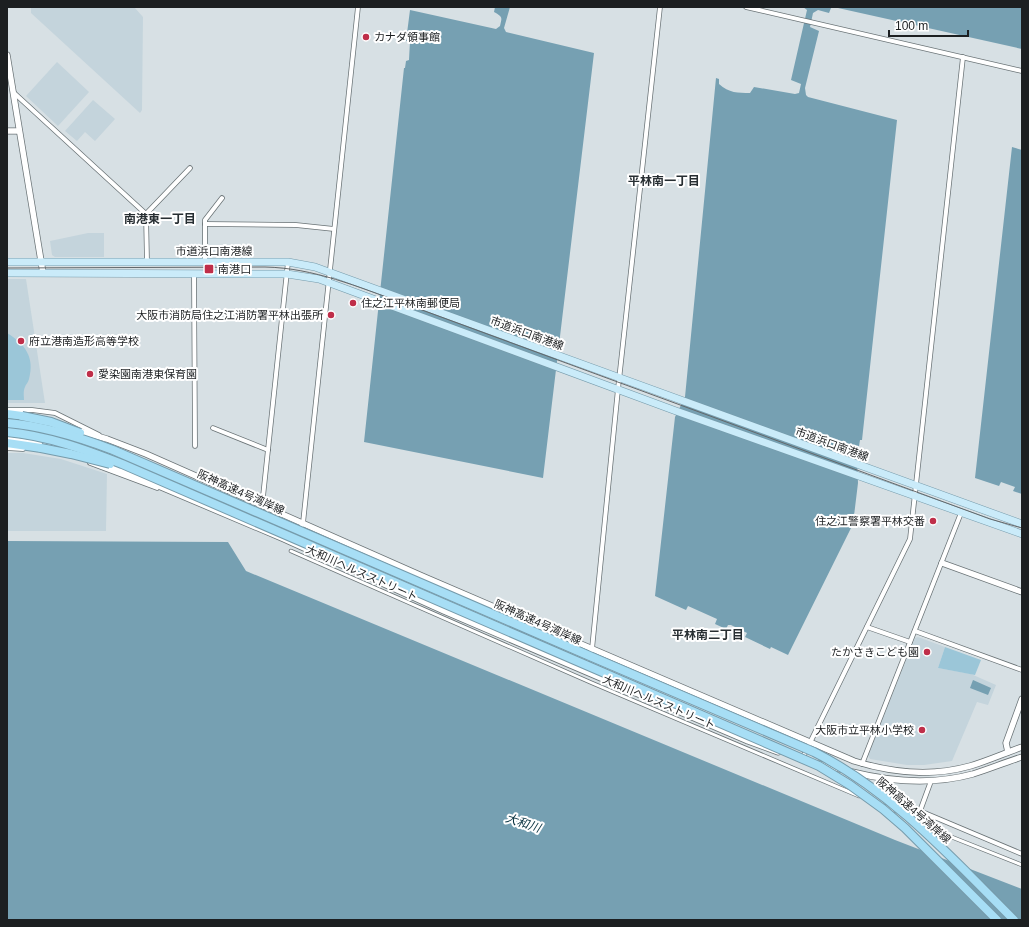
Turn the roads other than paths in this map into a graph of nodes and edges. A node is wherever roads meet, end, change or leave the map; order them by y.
1 (358, 7) edge
2 (660, 7) edge
3 (746, 7) edge
4 (7, 55) edge
5 (963, 57) junction
6 (1022, 71) edge
7 (13, 92) junction
8 (7, 131) edge
9 (19, 131) junction
10 (190, 168) dead end
11 (222, 198) dead end
12 (146, 214) junction
13 (205, 224) junction
14 (334, 229) junction
15 (7, 262) edge
16 (41, 262) junction
17 (147, 262) junction
18 (205, 262) junction
19 (288, 262) junction
20 (330, 271) junction
21 (7, 273) edge
22 (43, 273) junction
23 (194, 274) junction
24 (286, 274) junction
25 (329, 282) junction
26 (619, 377) junction
27 (618, 390) junction
28 (7, 410) edge
29 (7, 414) edge
30 (7, 418) edge
31 (7, 423) edge
32 (213, 428) dead end
33 (7, 432) edge
34 (7, 439) edge
35 (107, 439) junction
36 (7, 443) edge
37 (195, 446) dead end
38 (7, 448) edge
39 (268, 450) junction
40 (156, 467) junction
41 (162, 482) junction
42 (915, 486) junction
43 (914, 496) junction
44 (188, 498) junction
45 (262, 506) junction
46 (961, 513) junction
47 (303, 523) junction
48 (1022, 524) edge
49 (1022, 534) edge
50 (287, 540) junction
51 (291, 551) dead end
52 (942, 562) junction
53 (1022, 592) edge
54 (867, 627) junction
55 (915, 631) junction
56 (910, 642) junction
57 (592, 649) junction
58 (583, 670) junction
59 (1022, 670) edge
60 (1022, 699) edge
61 (810, 743) junction
62 (1022, 747) edge
63 (1008, 752) junction
64 (1022, 757) edge
65 (802, 759) junction
66 (862, 764) junction
67 (931, 781) junction
68 (1022, 854) edge
69 (1022, 865) edge
70 (997, 920) edge
71 (1014, 920) edge

1 - 14 street
2 - 26 street
3 - 5 street
4 - 7 street
5 - 6 street
5 - 42 street
7 - 9 street
7 - 12 street
8 - 9 street
9 - 16 street
10 - 12 street
11 - 13 street
12 - 17 street
13 - 14 street
13 - 18 street
14 - 20 street
15 - 16 main road, 市道浜口南港線
16 - 17 main road, 市道浜口南港線
16 - 22 street
17 - 18 main road, 市道浜口南港線
18 - 19 main road, 市道浜口南港線
19 - 20 main road, 市道浜口南港線
19 - 24 street
20 - 25 street
20 - 26 main road, 市道浜口南港線
21 - 22 main road, 市道浜口南港線
22 - 23 main road, 市道浜口南港線
23 - 24 main road, 市道浜口南港線
23 - 37 street
24 - 25 main road, 市道浜口南港線
24 - 39 street
25 - 27 main road, 市道浜口南港線
25 - 47 street
26 - 27 street
26 - 42 main road, 市道浜口南港線
27 - 43 main road, 市道浜口南港線
27 - 57 street
28 - 35 street
29 - 40 highway, bridge
30 - 35 street
31 - 40 highway, 阪神高速4号湾岸線, bridge
32 - 39 street
33 - 41 highway, 阪神高速4号湾岸線, bridge
34 - 44 street
35 - 45 street
36 - 41 highway, bridge
38 - 44 street
39 - 45 street
40 - 71 highway, 阪神高速4号湾岸線, bridge
41 - 70 highway, 阪神高速4号湾岸線, bridge
42 - 43 street
42 - 48 main road, 市道浜口南港線
43 - 46 main road, 市道浜口南港線
43 - 54 street
44 - 50 street
45 - 47 street
46 - 49 main road, 市道浜口南港線
46 - 52 street
47 - 50 street
47 - 57 street
50 - 58 street
51 - 69 street, 大和川ヘルスストリート
52 - 53 street
52 - 55 street
54 - 56 street
54 - 61 street
55 - 56 street
55 - 59 street
56 - 66 street
57 - 58 street
57 - 61 street
58 - 65 street
60 - 63 street
61 - 65 street
61 - 66 street
62 - 63 street
63 - 66 street
64 - 67 street
65 - 67 street
67 - 68 street

